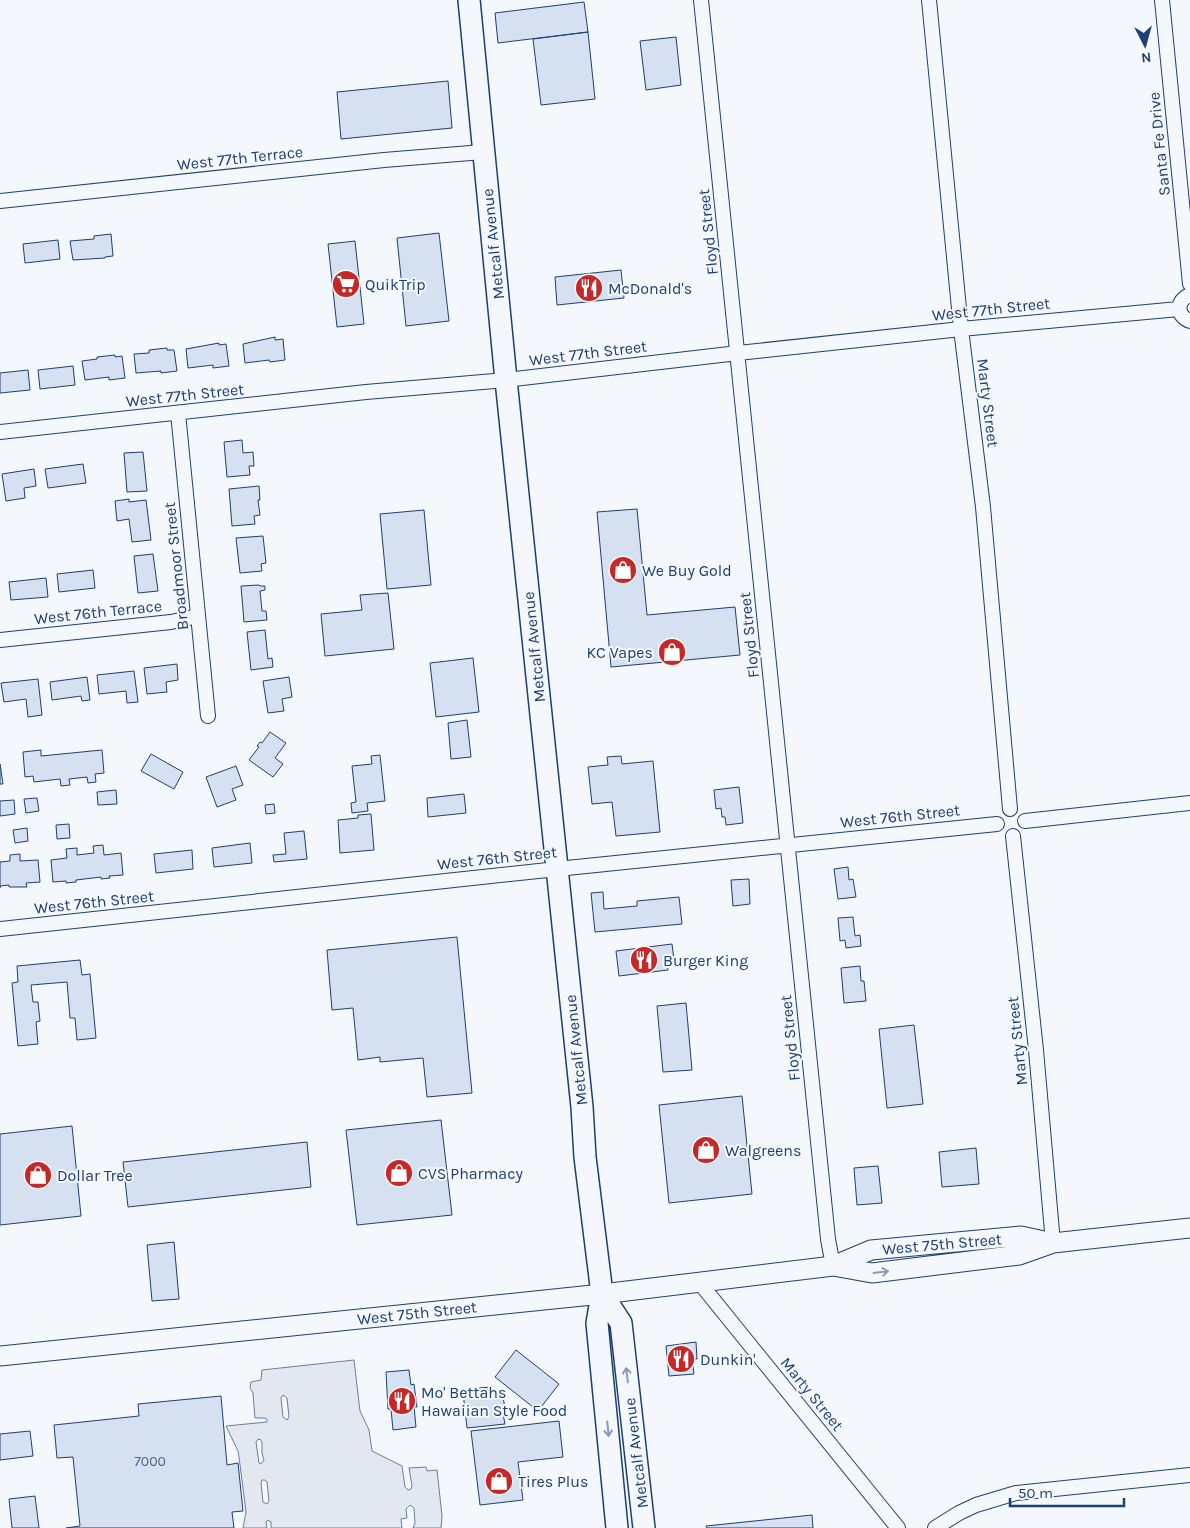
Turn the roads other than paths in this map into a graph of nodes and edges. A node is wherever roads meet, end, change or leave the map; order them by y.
1 (469, 0) edge
2 (701, 0) edge
3 (929, 0) edge
4 (1162, 0) edge
5 (483, 152) junction
6 (0, 201) edge
7 (1190, 284) edge
8 (1190, 295) edge
9 (1179, 309) junction
10 (1190, 321) edge
11 (961, 329) junction
12 (738, 353) junction
13 (506, 380) junction
14 (178, 413) junction
15 (0, 432) edge
16 (198, 616) junction
17 (0, 640) edge
18 (208, 716) dead end
19 (1190, 803) edge
20 (1010, 810) junction
21 (1025, 821) junction
22 (997, 824) junction
23 (1013, 836) junction
24 (787, 845) junction
25 (557, 869) junction
26 (0, 930) edge
27 (1190, 1228) edge
28 (1053, 1243) junction
29 (833, 1266) junction
30 (699, 1282) junction
31 (602, 1294) junction
32 (0, 1356) edge
33 (1190, 1475) edge
34 (617, 1528) edge
35 (644, 1528) edge
36 (898, 1528) edge
37 (936, 1528) edge

1 - 5 main road, Metcalf Avenue
2 - 12 street, Floyd Street
3 - 11 street, Marty Street
4 - 7 street, Santa Fe Drive
5 - 6 street, West 77th Terrace
5 - 13 main road, Metcalf Avenue
8 - 9 street
9 - 10 street
9 - 11 street, West 77th Street
11 - 12 street, West 77th Street
11 - 20 street, Marty Street
12 - 13 street, West 77th Street
12 - 24 street, Floyd Street
13 - 14 street, West 77th Street
13 - 25 main road, Metcalf Avenue
14 - 15 street, West 77th Street
14 - 16 street, Broadmoor Street
16 - 17 street, West 76th Terrace
16 - 18 street, Broadmoor Street
19 - 21 street
20 - 21 street
20 - 22 street
21 - 23 street
22 - 23 street
22 - 24 street, West 76th Street
23 - 28 street, Marty Street
24 - 25 street, West 76th Street
24 - 29 street, Floyd Street
25 - 26 street, West 76th Street
25 - 31 main road, Metcalf Avenue
27 - 28 main road, West 75th Street
28 - 29 main road, West 75th Street
29 - 30 main road, West 75th Street
30 - 31 main road, West 75th Street
30 - 36 street, Marty Street
31 - 32 main road, West 75th Street
31 -> 34 main road, Metcalf Avenue
35 -> 31 main road, Metcalf Avenue
33 - 37 street

